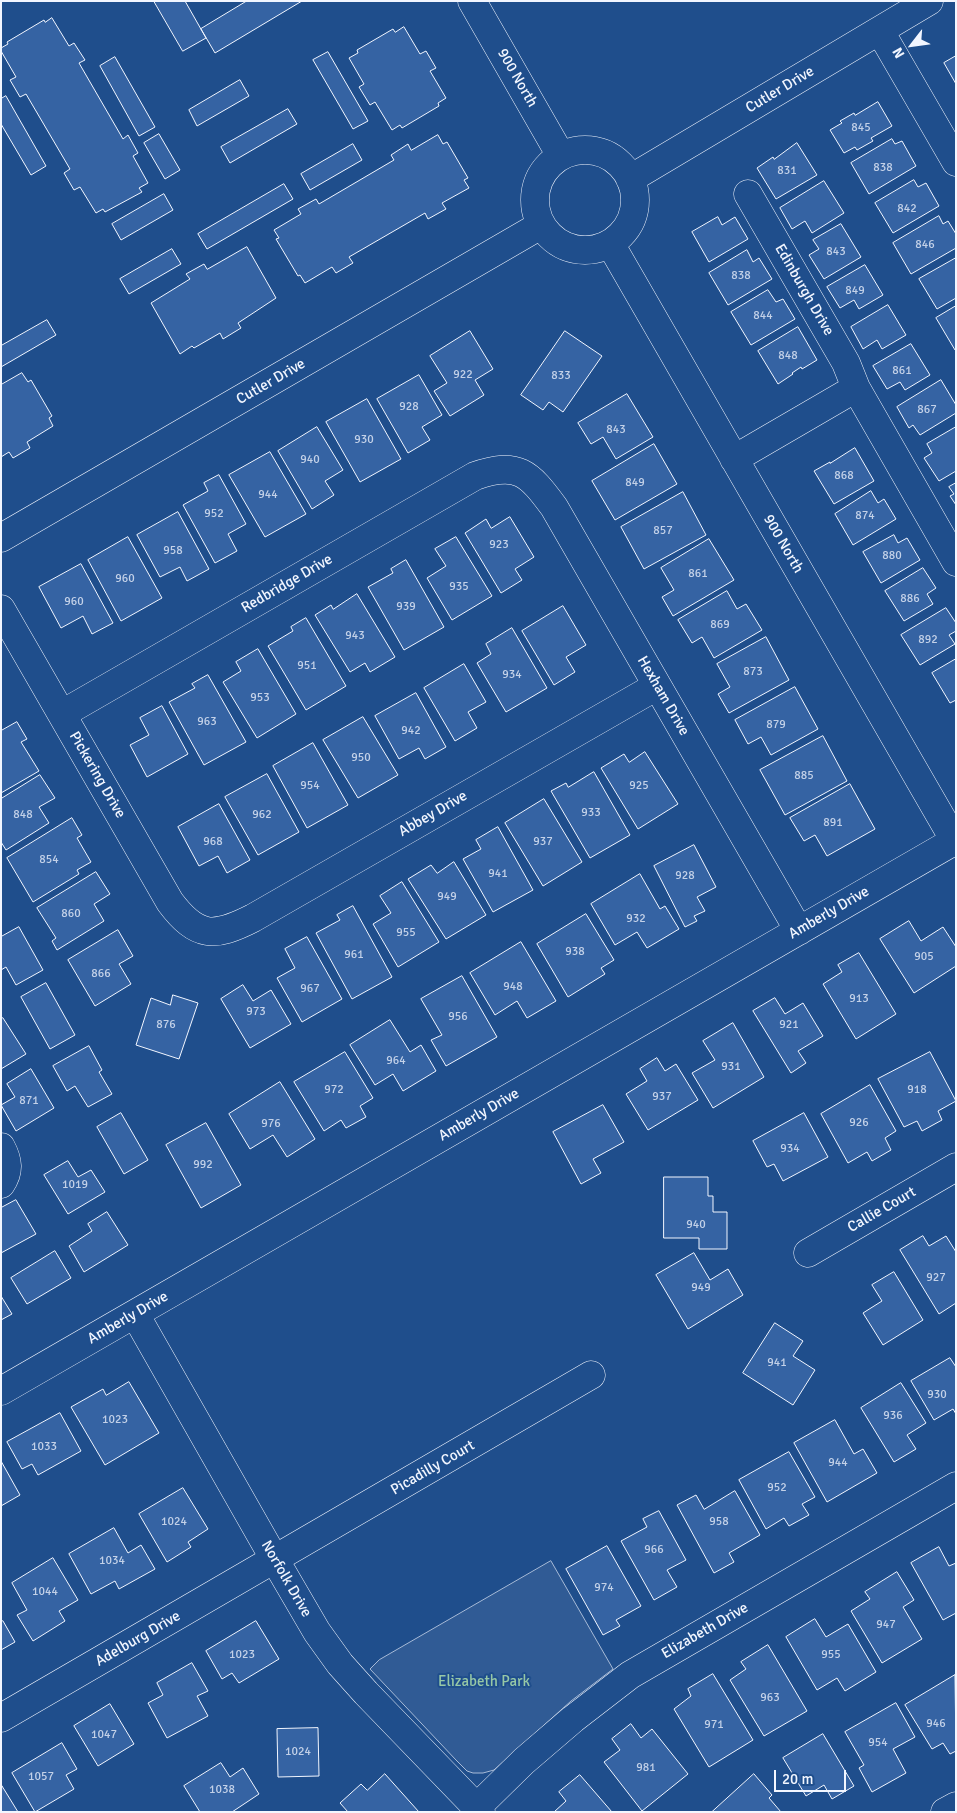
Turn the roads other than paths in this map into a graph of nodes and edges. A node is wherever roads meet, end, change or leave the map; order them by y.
1 (472, 1) edge
2 (929, 1) edge
3 (880, 31) junction
4 (561, 156) junction
5 (956, 162) edge
6 (630, 179) junction
7 (748, 194) dead end
8 (541, 225) junction
9 (611, 245) junction
10 (856, 388) junction
11 (734, 459) junction
12 (517, 470) joint
13 (1, 538) edge
14 (956, 562) edge
15 (1, 609) edge
16 (657, 686) junction
17 (62, 714) junction
18 (955, 841) edge
19 (799, 931) junction
20 (204, 932) joint
21 (1, 1147) edge
22 (956, 1167) edge
23 (4, 1179) edge
24 (808, 1253) dead end
25 (135, 1314) junction
26 (591, 1376) dead end
27 (1, 1391) edge
28 (956, 1486) edge
29 (275, 1560) junction
30 (1, 1718) edge
31 (956, 1806) edge
32 (479, 1810) edge
33 (945, 1812) edge

1 - 4 street, 900 North
2 - 3 street, Cutler Drive
3 - 5 street
3 - 6 street, Cutler Drive
4 - 6 street
4 - 8 street
6 - 9 street
7 - 10 street, Edinburgh Drive
8 - 9 street
8 - 13 street, Cutler Drive
9 - 11 street, 900 North
10 - 11 street
10 - 14 street, Edinburgh Drive
11 - 18 street, 900 North
12 - 16 street, Hexham Drive
12 - 17 street, Redbridge Drive
15 - 17 street, Pickering Drive
16 - 19 street, Hexham Drive
16 - 20 street, Abbey Drive
17 - 20 street, Pickering Drive
18 - 19 street, Amberly Drive
19 - 25 street, Amberly Drive
21 - 23 street
22 - 24 street, Callie Court
25 - 27 street, Amberly Drive
25 - 29 street, Norfolk Drive
26 - 29 street, Picadilly Court
28 - 32 street, Elizabeth Drive
29 - 30 street, Adelburg Drive
29 - 32 street, Norfolk Drive
31 - 33 street

